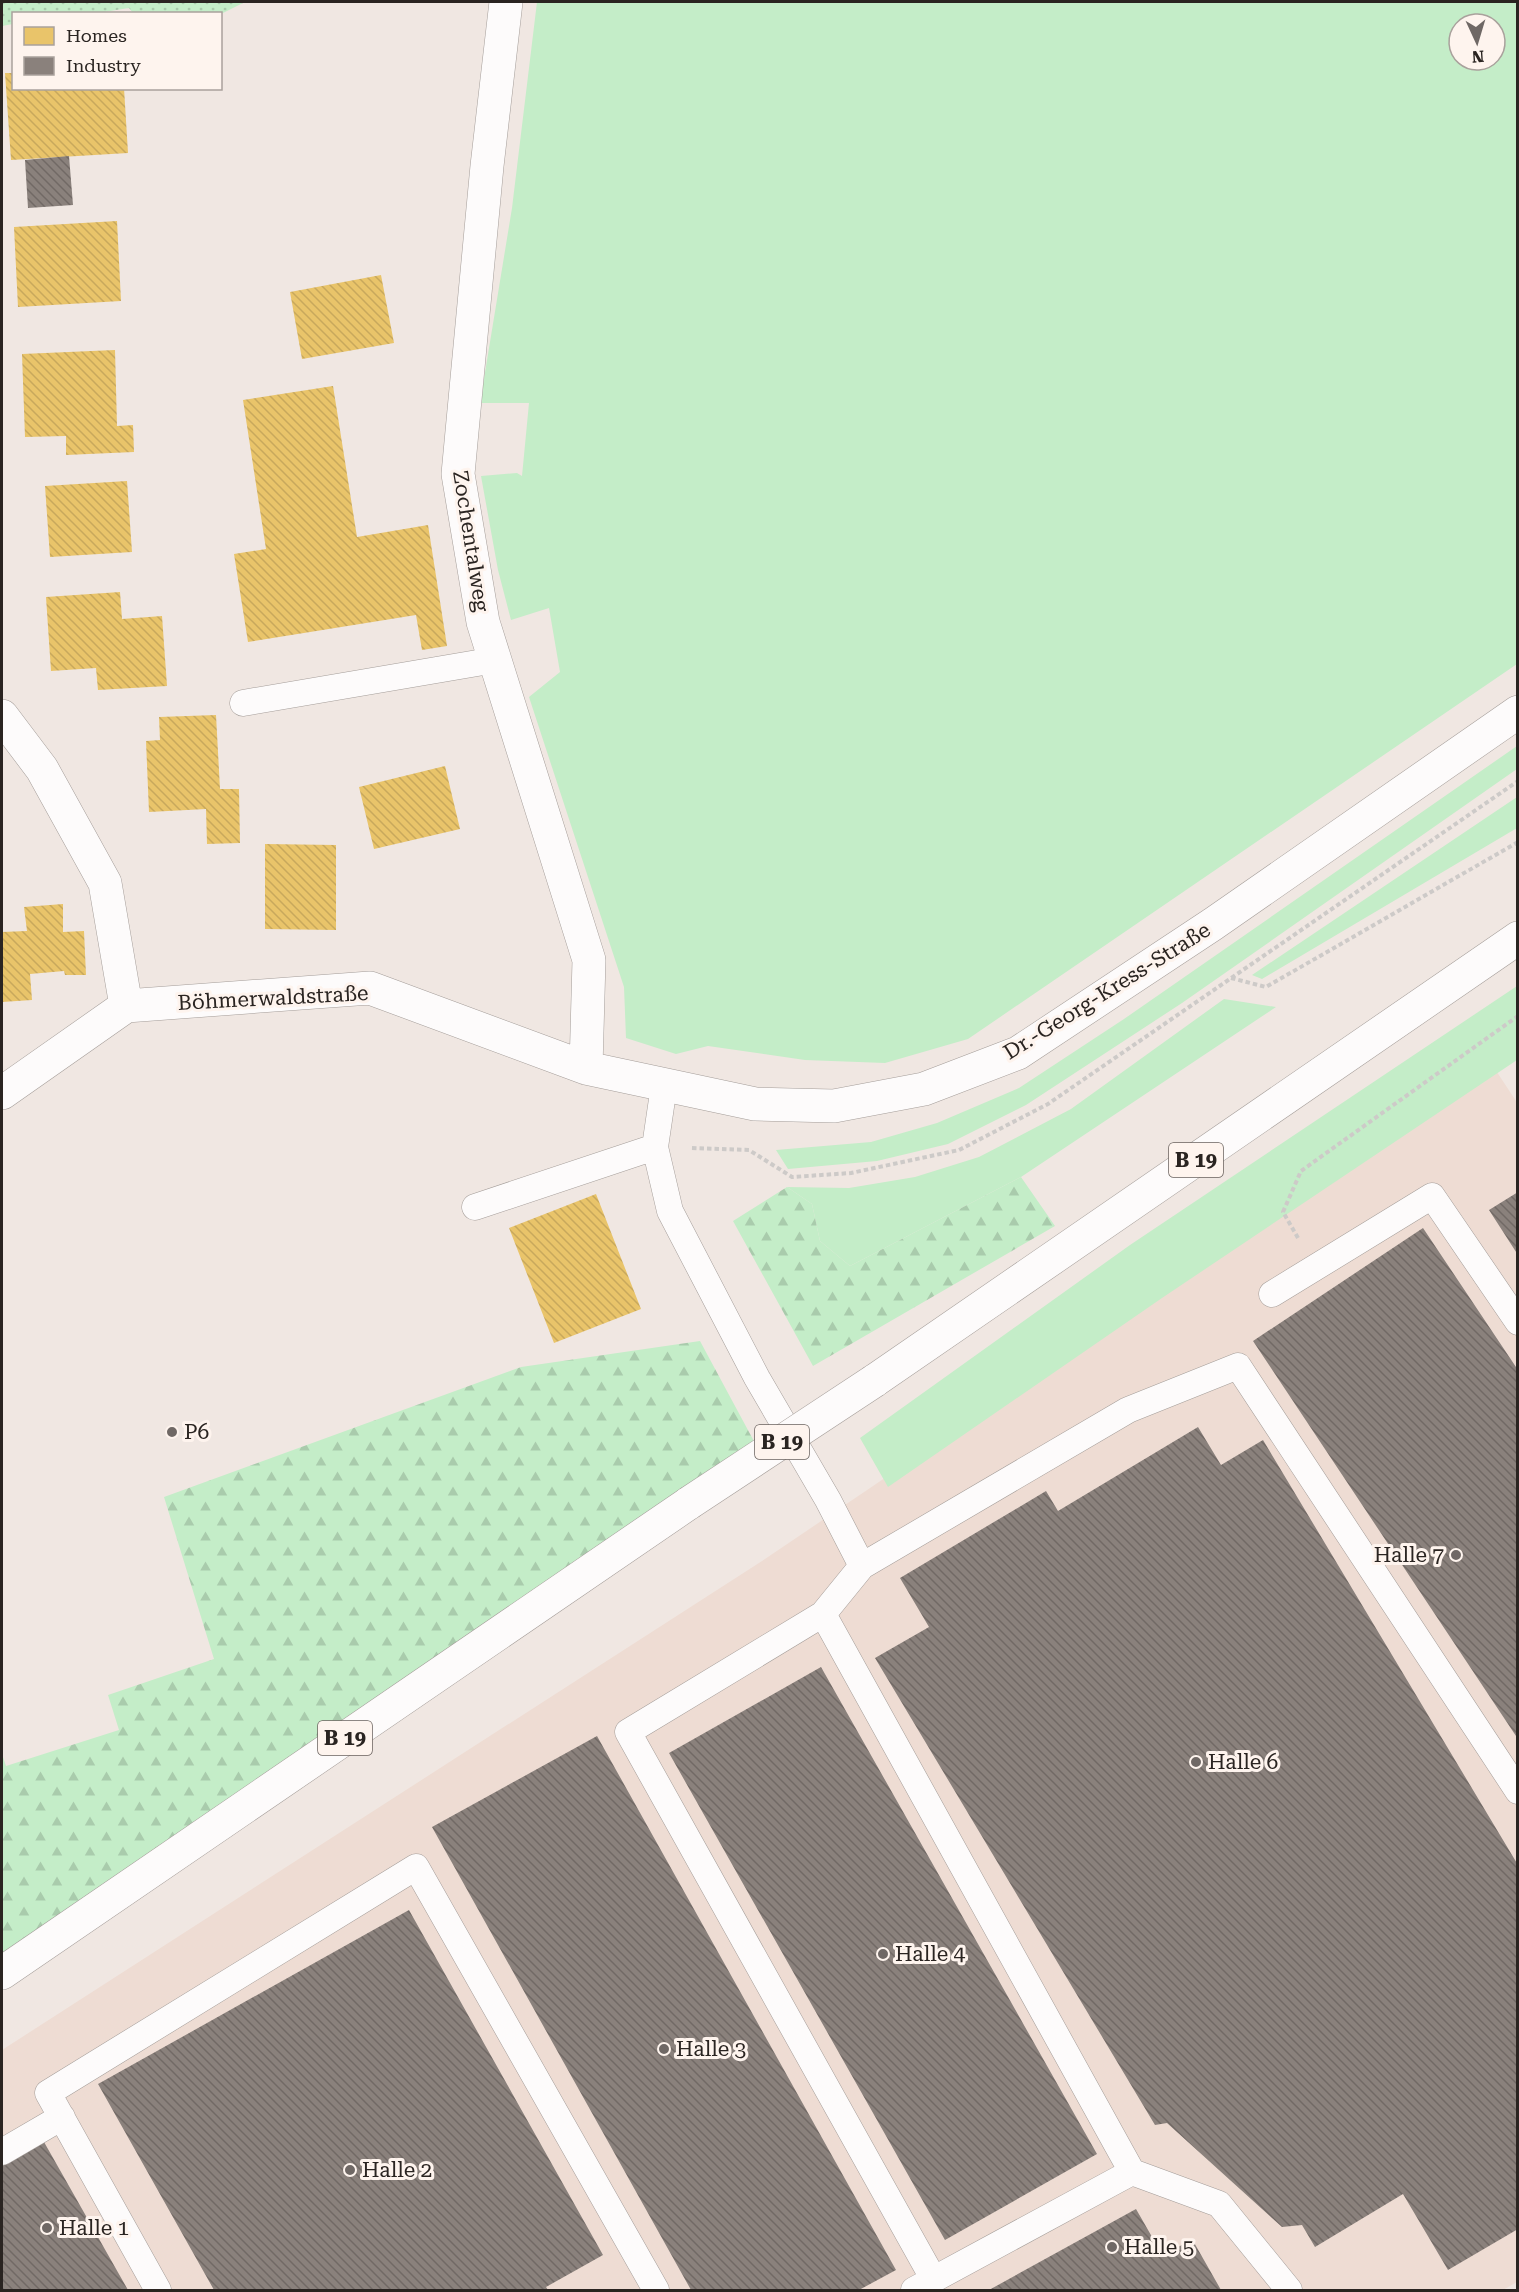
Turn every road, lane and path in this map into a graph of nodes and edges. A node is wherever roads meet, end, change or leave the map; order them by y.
1 (506, 2) edge
2 (495, 660) junction
3 (243, 704) dead end
4 (1518, 712) edge
5 (2, 716) edge
6 (1518, 842) edge
7 (1518, 938) edge
8 (1230, 978) dead end
9 (126, 1006) junction
10 (1518, 1016) edge
11 (586, 1068) junction
12 (663, 1086) junction
13 (2, 1093) edge
14 (655, 1147) junction
15 (475, 1207) dead end
16 (1315, 1267) junction
17 (1272, 1294) dead end
18 (1518, 1322) edge
19 (862, 1566) junction
20 (822, 1614) junction
21 (1518, 1791) edge
22 (2, 1974) edge
23 (62, 2117) junction
24 (2, 2152) edge
25 (1132, 2172) junction
26 (924, 2285) edge
27 (158, 2290) edge
28 (656, 2290) edge
29 (1289, 2290) edge

1 - 2 main road, Zochentalweg
2 - 3 lane
2 - 11 main road, Zochentalweg
4 - 12 main road, Dr.-Georg-Kress-Straße
5 - 9 main road
6 - 8 path
7 - 22 main road, B 19, bridge
9 - 11 main road, Böhmerwaldstraße
9 - 13 main road
10 - 16 path
11 - 12 main road, Böhmerwaldstraße
12 - 14 lane
14 - 15 lane
14 - 19 lane
16 - 17 lane
16 - 18 lane
19 - 20 lane
19 - 21 lane
20 - 25 lane
20 - 26 lane
23 - 24 lane
23 - 27 lane
23 - 28 lane
25 - 26 lane
25 - 29 lane

